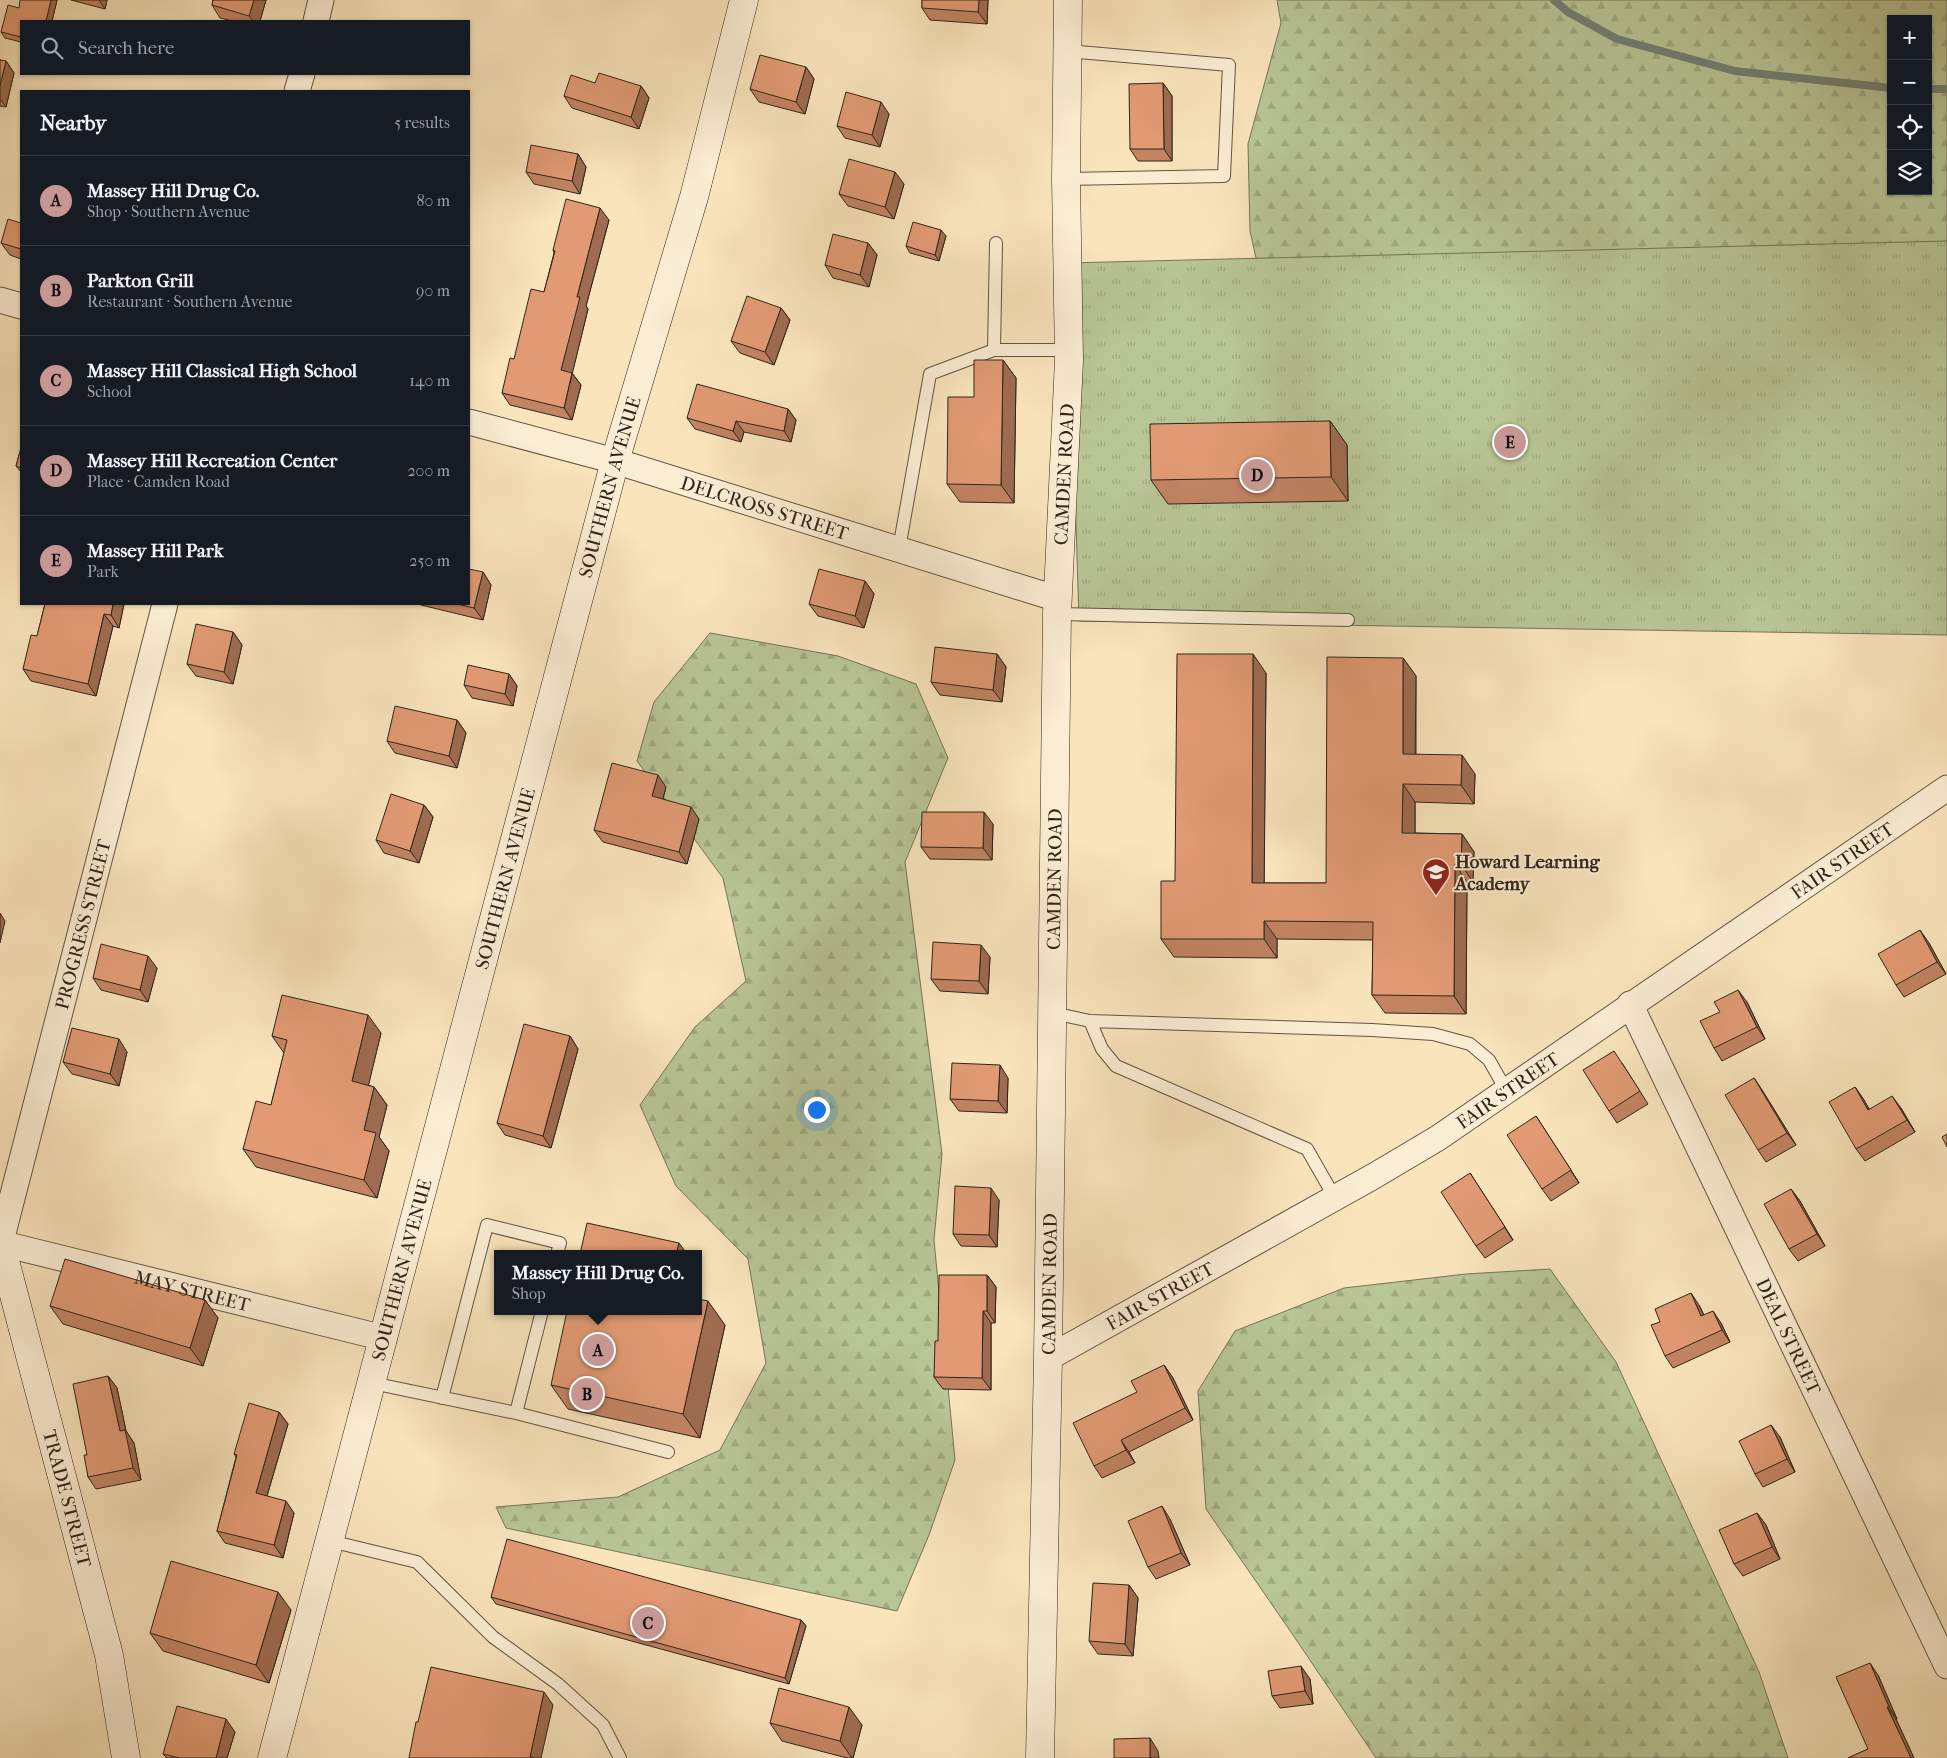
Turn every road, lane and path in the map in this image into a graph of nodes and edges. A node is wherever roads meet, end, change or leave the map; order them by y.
1 (321, 0) edge
2 (744, 0) edge
3 (1068, 0) edge
4 (316, 20) edge
5 (1067, 51) junction
6 (302, 75) edge
7 (298, 90) edge
8 (1066, 179) junction
9 (996, 243) dead end
10 (0, 300) edge
11 (20, 306) edge
12 (994, 350) junction
13 (1068, 350) junction
14 (470, 422) edge
15 (615, 461) junction
16 (900, 549) junction
17 (165, 605) edge
18 (1058, 606) junction
19 (1348, 620) dead end
20 (1946, 792) edge
21 (1630, 1004) junction
22 (1053, 1013) junction
23 (1090, 1021) junction
24 (1506, 1090) junction
25 (1334, 1198) junction
26 (0, 1243) edge
27 (558, 1250) edge
28 (541, 1315) edge
29 (384, 1338) junction
30 (1048, 1358) junction
31 (372, 1383) junction
32 (442, 1398) junction
33 (516, 1414) junction
34 (668, 1452) dead end
35 (330, 1541) junction
36 (1947, 1666) edge
37 (126, 1758) edge
38 (272, 1758) edge
39 (620, 1758) edge
40 (1040, 1758) edge

1 - 4 street
2 - 15 street, SOUTHERN AVENUE
3 - 5 street, CAMDEN ROAD
5 - 8 street, CAMDEN ROAD
5 - 8 lane
6 - 7 street
8 - 13 street, CAMDEN ROAD
9 - 12 lane
10 - 11 street
12 - 13 lane
12 - 16 lane
13 - 18 street, CAMDEN ROAD
14 - 15 street, DELCROSS STREET
15 - 16 street, DELCROSS STREET
15 - 29 street, SOUTHERN AVENUE
16 - 18 street, DELCROSS STREET
17 - 26 street, PROGRESS STREET
18 - 19 lane
18 - 22 street, CAMDEN ROAD
20 - 21 street, FAIR STREET
21 - 24 street, FAIR STREET
21 - 36 street, DEAL STREET
22 - 23 lane
22 - 30 street, CAMDEN ROAD
23 - 24 lane
23 - 25 lane
24 - 25 street, FAIR STREET
25 - 30 street, FAIR STREET
26 - 29 street, MAY STREET
26 - 37 street, TRADE STREET
27 - 32 lane
28 - 33 lane
29 - 31 street, SOUTHERN AVENUE
30 - 40 street, CAMDEN ROAD
31 - 32 lane
31 - 35 street, SOUTHERN AVENUE
32 - 33 lane
33 - 34 lane
35 - 38 street, SOUTHERN AVENUE
35 - 39 lane

